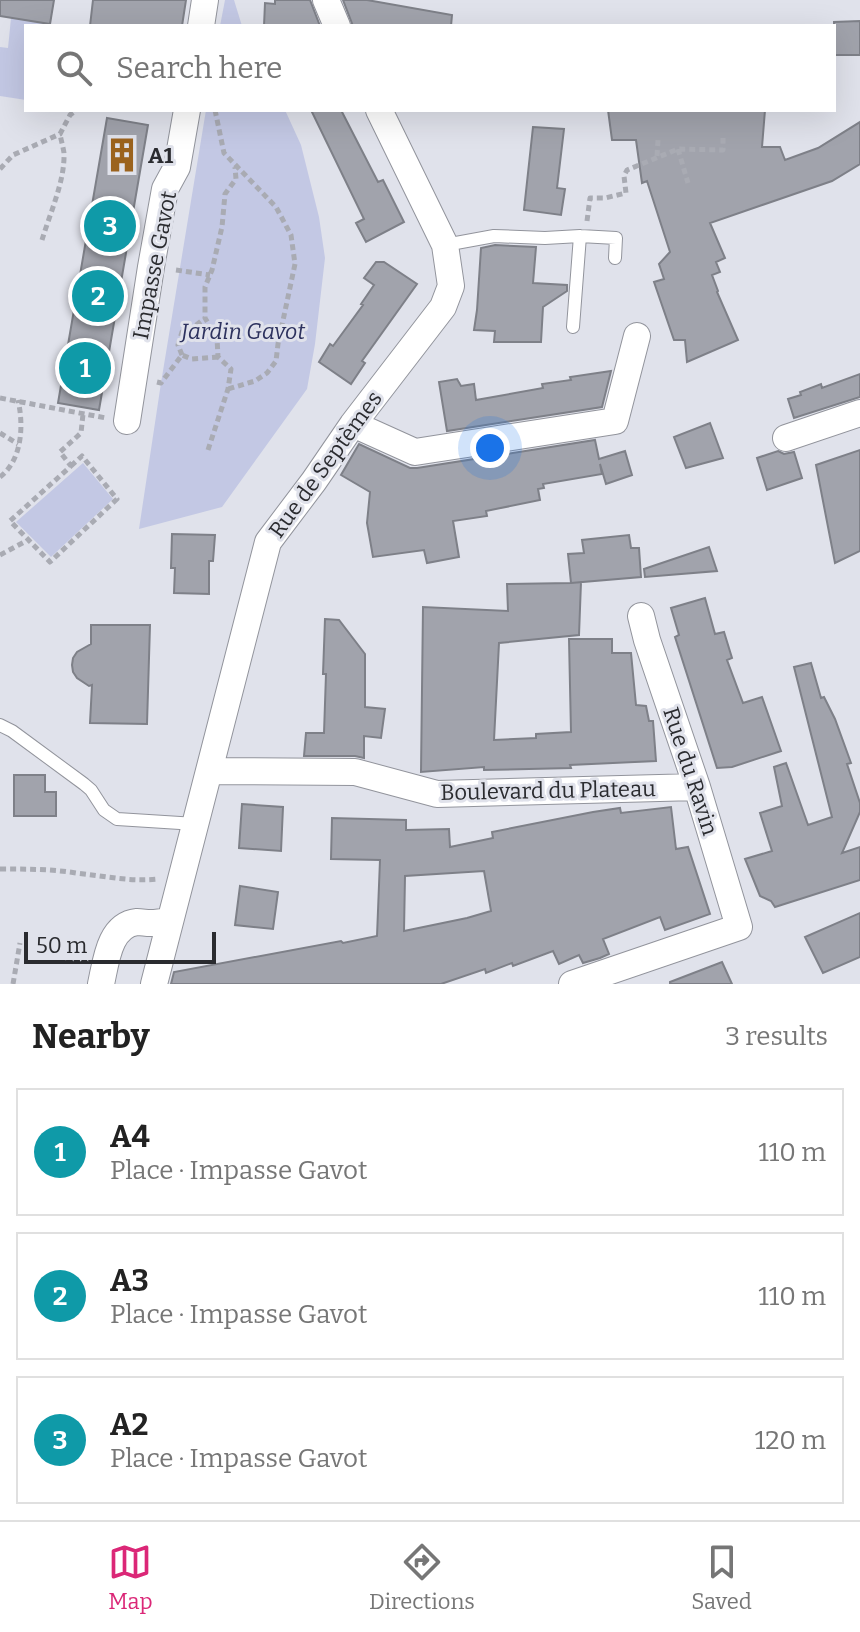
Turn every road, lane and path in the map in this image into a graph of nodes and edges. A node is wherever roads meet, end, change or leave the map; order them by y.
1 (205, 0) edge
2 (326, 0) edge
3 (201, 24) edge
4 (336, 24) edge
5 (74, 112) edge
6 (187, 112) edge
7 (215, 112) edge
8 (380, 112) edge
9 (60, 134) junction
10 (723, 138) dead end
11 (658, 140) dead end
12 (678, 149) junction
13 (657, 156) junction
14 (235, 166) junction
15 (0, 169) edge
16 (688, 183) dead end
17 (580, 236) junction
18 (42, 240) dead end
19 (445, 245) junction
20 (615, 258) dead end
21 (151, 267) junction
22 (210, 275) junction
23 (205, 318) junction
24 (573, 327) dead end
25 (637, 336) dead end
26 (182, 355) junction
27 (218, 357) junction
28 (133, 378) junction
29 (228, 389) junction
30 (0, 398) edge
31 (18, 400) junction
32 (860, 413) edge
33 (83, 414) junction
34 (127, 421) joint
35 (353, 424) junction
36 (0, 433) edge
37 (786, 438) dead end
38 (18, 444) junction
39 (208, 450) dead end
40 (71, 466) junction
41 (0, 477) edge
42 (28, 540) junction
43 (0, 555) edge
44 (641, 616) dead end
45 (0, 725) edge
46 (210, 771) junction
47 (697, 787) junction
48 (196, 824) junction
49 (0, 869) edge
50 (182, 877) junction
51 (169, 921) junction
52 (20, 943) dead end
53 (13, 984) edge
54 (101, 984) edge
55 (154, 984) edge
56 (572, 984) edge

1 - 3 street
2 - 4 street
5 - 9 path
6 - 21 street, Impasse Gavot
7 - 14 path
8 - 19 street, Rue de Septèmes
9 - 15 path
9 - 18 path
10 - 12 path
11 - 13 path
12 - 13 path
12 - 16 path
13 - 17 path
14 - 22 path
14 - 29 path
17 - 19 lane
17 - 20 lane
17 - 24 lane
19 - 35 street, Rue de Septèmes
21 - 22 path
21 - 28 street, Impasse Gavot
22 - 23 path
23 - 26 path
23 - 27 path
25 - 35 street
26 - 27 path
26 - 28 path
27 - 29 path
28 - 34 street, Impasse Gavot
29 - 39 path
30 - 31 path
31 - 33 path
31 - 38 path
32 - 37 street
33 - 34 path
33 - 40 path
35 - 46 street, Rue de Septèmes
36 - 38 path
38 - 41 path
40 - 42 path
40 - 42 path
42 - 43 path
44 - 47 street, Rue du Ravin
45 - 48 lane
46 - 47 street, Boulevard du Plateau
46 - 48 street, Rue de Septèmes
47 - 56 street, Rue du Ravin
48 - 50 street, Rue de Septèmes
49 - 50 path
50 - 51 street, Rue de Septèmes
51 - 54 street
51 - 55 street, Rue de Septèmes
52 - 53 path

